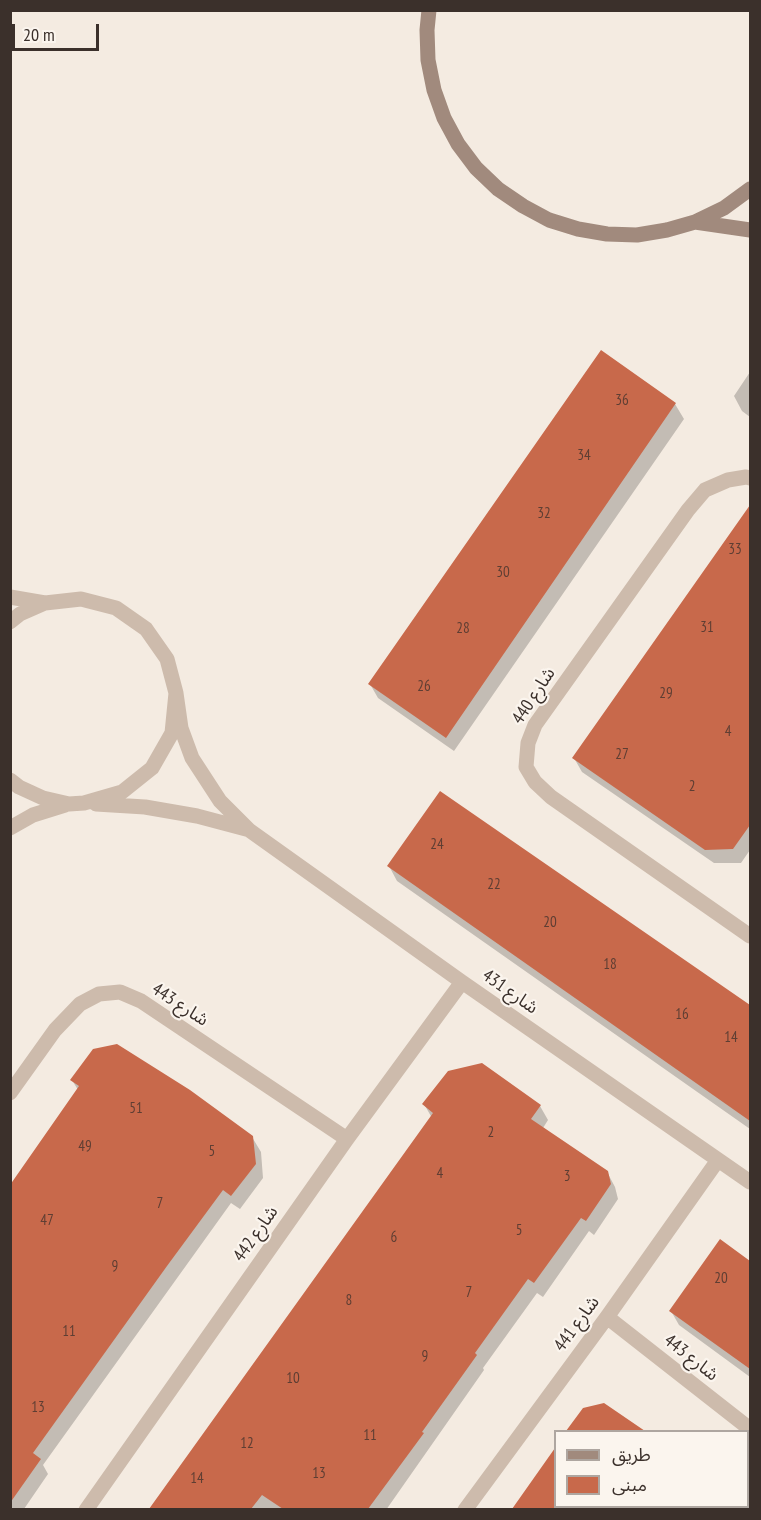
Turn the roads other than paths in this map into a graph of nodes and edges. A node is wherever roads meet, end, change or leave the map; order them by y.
1 (429, 10) edge
2 (750, 189) edge
3 (695, 222) junction
4 (750, 230) edge
5 (750, 478) edge
6 (10, 597) edge
7 (45, 603) junction
8 (10, 622) edge
9 (176, 693) junction
10 (10, 780) edge
11 (77, 804) junction
12 (10, 828) edge
13 (249, 830) junction
14 (750, 936) edge
15 (462, 982) junction
16 (10, 1093) edge
17 (347, 1138) junction
18 (718, 1160) junction
19 (750, 1182) edge
20 (607, 1317) junction
21 (750, 1428) edge
22 (86, 1509) edge
23 (465, 1509) edge

1 - 3 main road
2 - 3 main road
3 - 4 main road
5 - 14 street, شارع 440
6 - 7 street
7 - 8 street
7 - 9 street
9 - 11 street
9 - 13 street, شارع 431
10 - 11 street
11 - 12 street
11 - 13 street, شارع 431
13 - 15 street, شارع 431
15 - 17 street, شارع 442
15 - 18 street, شارع 431
16 - 17 street, شارع 443
17 - 22 street, شارع 442
18 - 19 street, شارع 431
18 - 20 street, شارع 441
20 - 21 street, شارع 443
20 - 23 street, شارع 441

